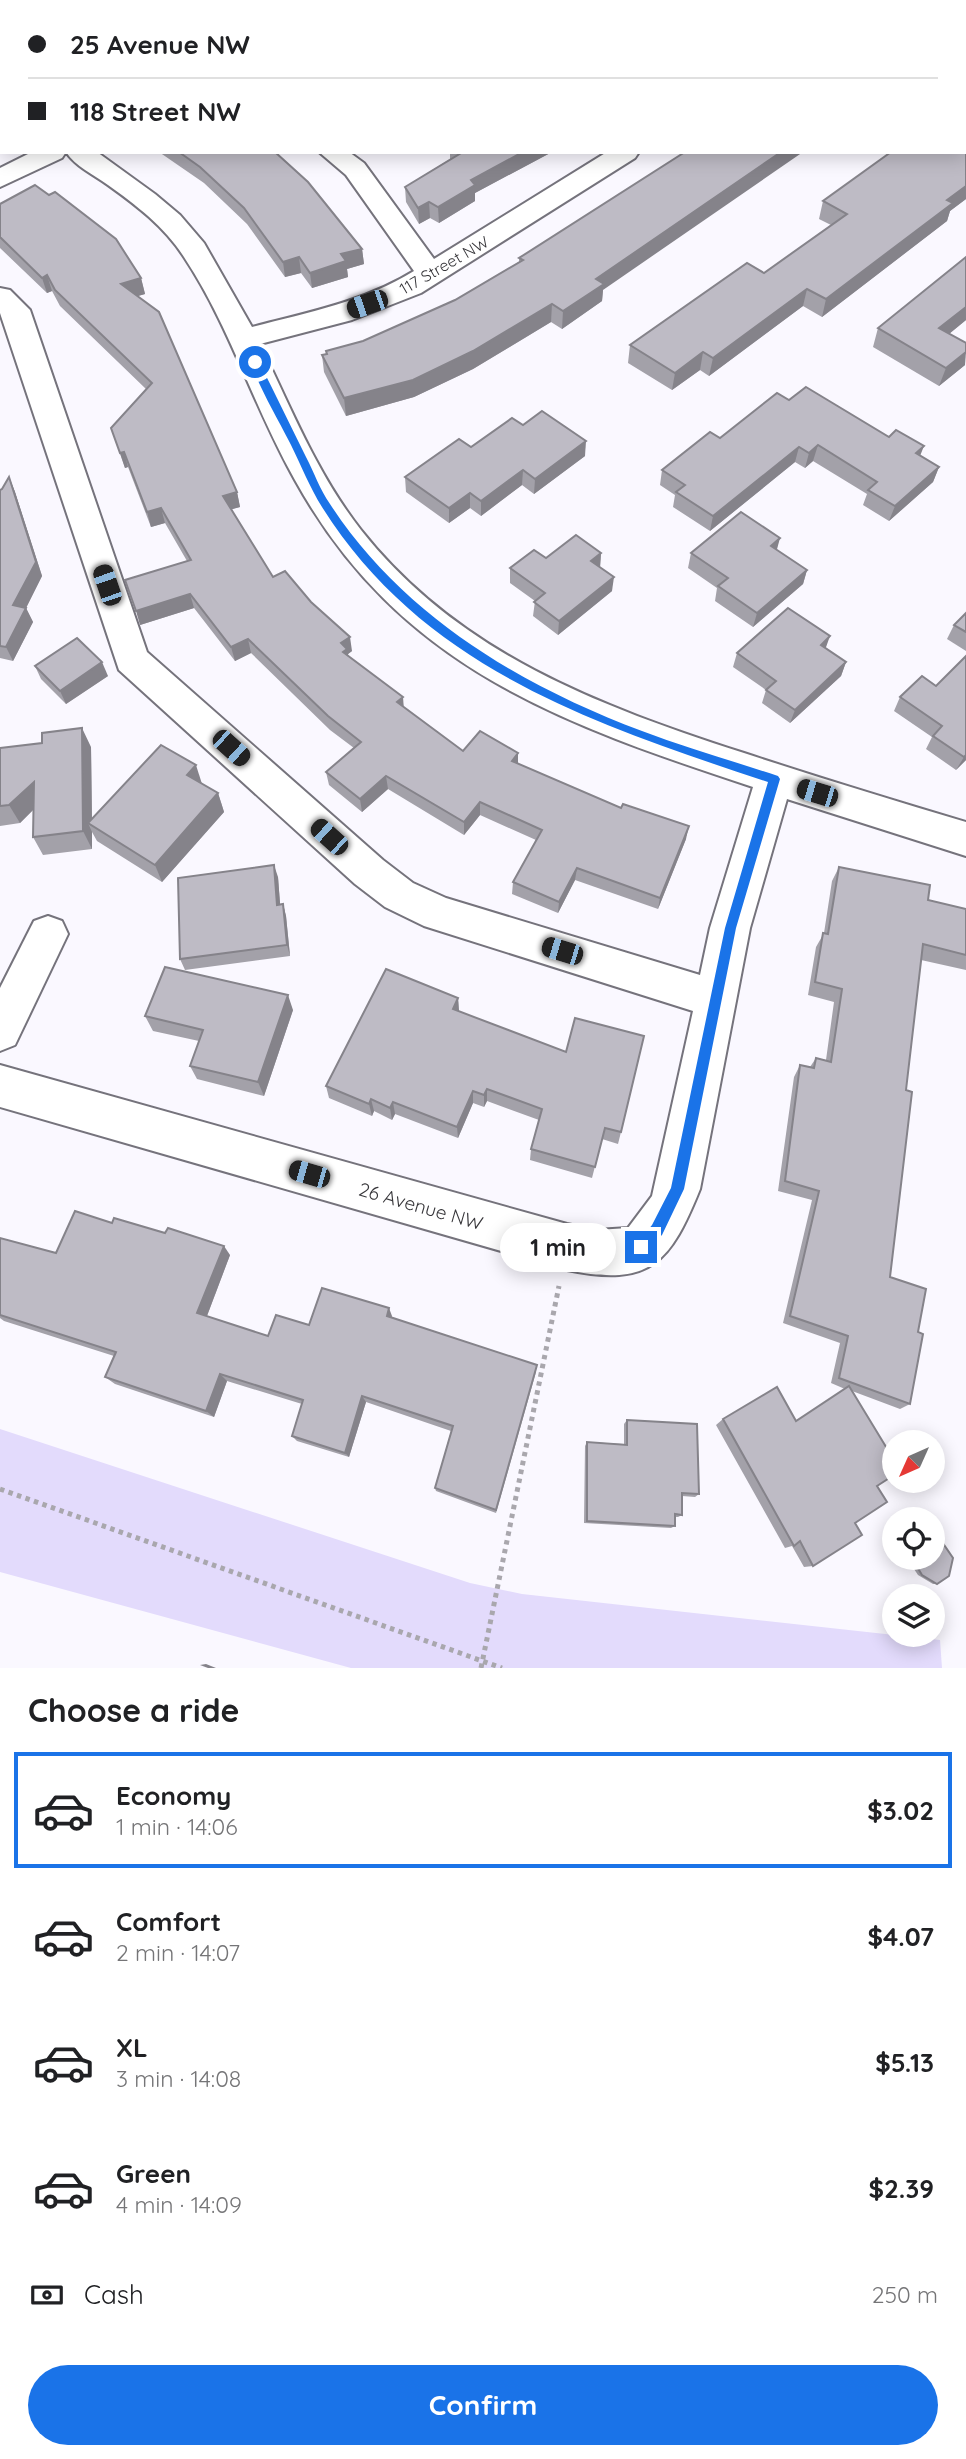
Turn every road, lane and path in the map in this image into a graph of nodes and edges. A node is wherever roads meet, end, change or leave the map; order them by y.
1 (49, 154) edge
2 (82, 154) edge
3 (335, 154) edge
4 (623, 154) edge
5 (0, 179) edge
6 (431, 275) junction
7 (0, 297) edge
8 (244, 339) junction
9 (774, 779) junction
10 (966, 839) edge
11 (48, 934) dead end
12 (715, 999) junction
13 (0, 1031) edge
14 (0, 1086) edge
15 (567, 1247) junction
16 (0, 1489) edge
17 (483, 1660) junction
18 (481, 1668) edge
19 (502, 1668) edge

1 - 5 street
2 - 8 street
3 - 6 street
4 - 6 street, 117 Street NW
6 - 8 street, 117 Street NW
7 - 12 street
8 - 9 street
9 - 10 street
9 - 12 street
11 - 13 street
12 - 15 street, 26 Avenue NW
14 - 15 street, 26 Avenue NW
15 - 17 path
16 - 17 path
17 - 18 path
17 - 19 path

